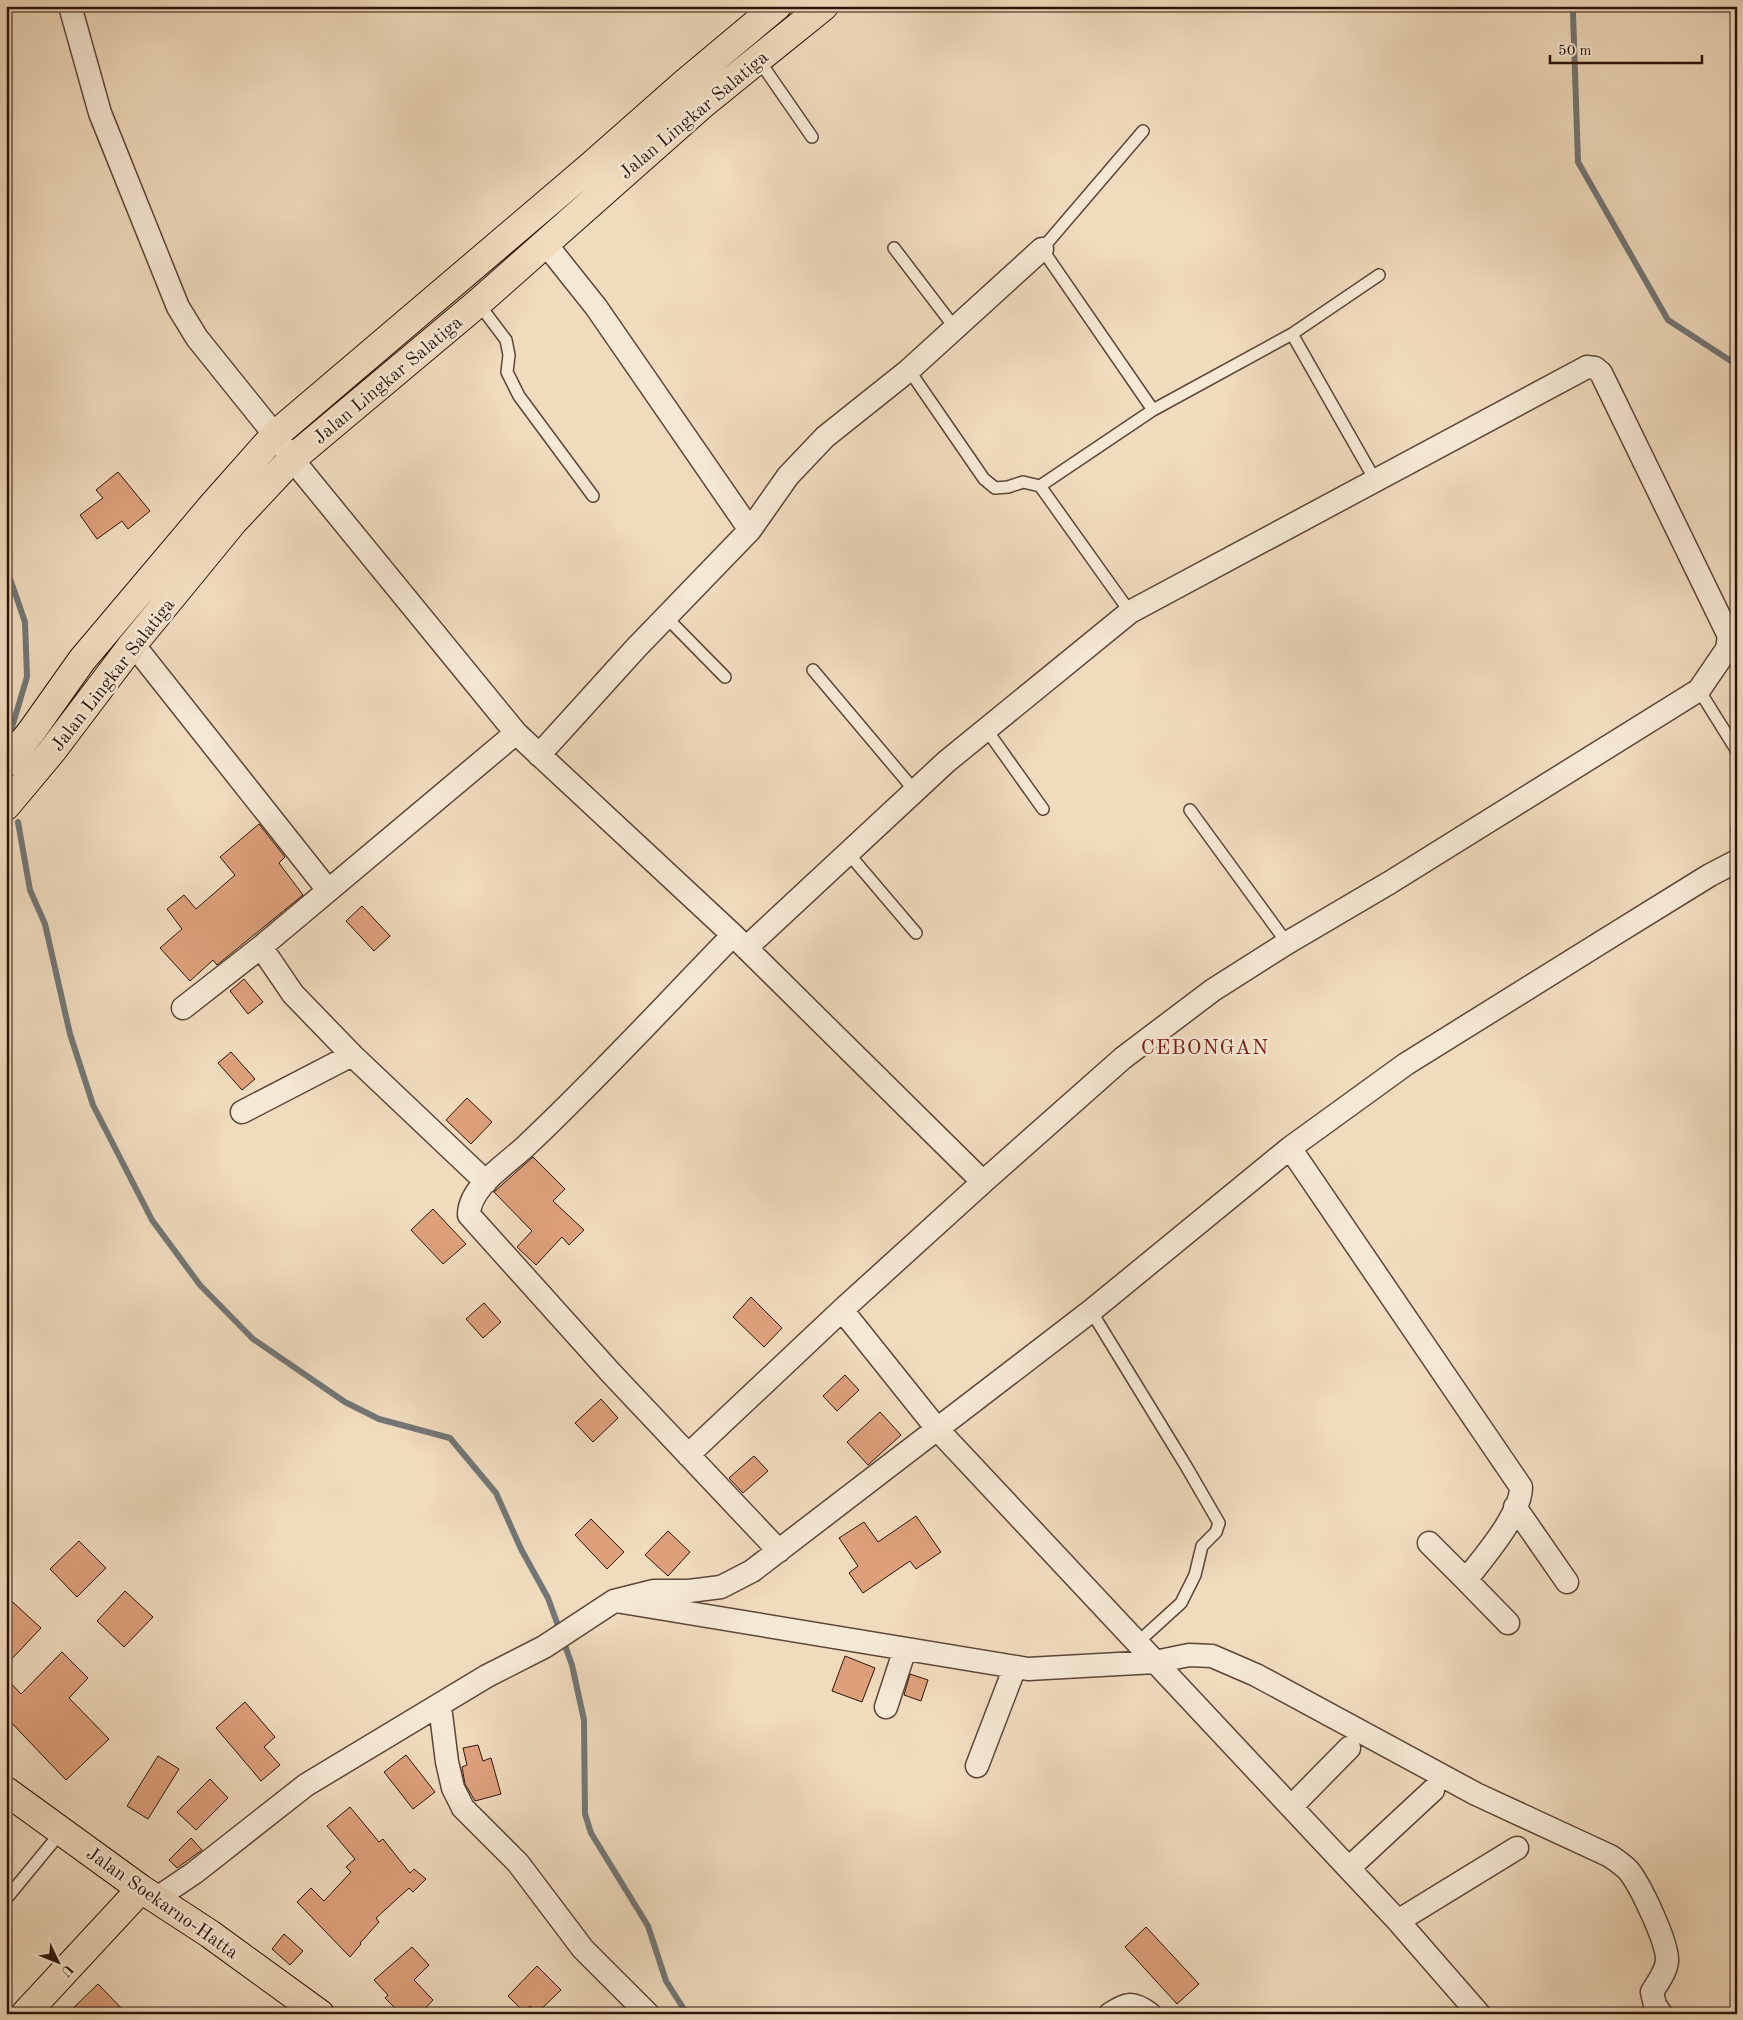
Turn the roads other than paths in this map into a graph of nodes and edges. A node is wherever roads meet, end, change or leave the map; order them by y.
1 (70, 6) edge
2 (778, 6) edge
3 (824, 6) edge
4 (758, 59) junction
5 (1143, 131) dead end
6 (812, 137) dead end
7 (545, 243) junction
8 (894, 248) dead end
9 (1042, 249) junction
10 (1379, 276) dead end
11 (478, 303) junction
12 (955, 328) junction
13 (1292, 334) junction
14 (909, 370) junction
15 (1153, 410) junction
16 (275, 435) junction
17 (292, 459) junction
18 (1376, 480) junction
19 (1040, 486) junction
20 (593, 496) dead end
21 (750, 530) junction
22 (1130, 612) junction
23 (666, 616) junction
24 (133, 644) junction
25 (813, 670) dead end
26 (725, 678) dead end
27 (1699, 690) junction
28 (986, 729) junction
29 (516, 733) junction
30 (1737, 751) edge
31 (539, 755) junction
32 (6, 763) edge
33 (915, 791) junction
34 (6, 806) edge
35 (1043, 810) dead end
36 (1190, 810) dead end
37 (848, 853) junction
38 (1737, 861) edge
39 (328, 890) junction
40 (916, 933) dead end
41 (739, 942) junction
42 (1287, 942) junction
43 (261, 947) junction
44 (183, 1008) dead end
45 (352, 1055) junction
46 (242, 1112) dead end
47 (1290, 1148) junction
48 (486, 1182) junction
49 (983, 1182) junction
50 (842, 1310) junction
51 (1091, 1311) junction
52 (938, 1430) junction
53 (688, 1455) junction
54 (1515, 1507) junction
55 (1429, 1543) dead end
56 (779, 1551) junction
57 (1466, 1580) junction
58 (1567, 1582) dead end
59 (614, 1600) junction
60 (1508, 1623) dead end
61 (1137, 1643) junction
62 (905, 1649) junction
63 (1155, 1662) junction
64 (1015, 1668) junction
65 (440, 1706) junction
66 (886, 1707) dead end
67 (1349, 1748) dead end
68 (977, 1766) dead end
69 (1433, 1790) dead end
70 (6, 1791) edge
71 (1291, 1807) junction
72 (62, 1831) junction
73 (1516, 1848) dead end
74 (1348, 1868) junction
75 (149, 1893) junction
76 (6, 1899) edge
77 (1398, 1921) junction
78 (25, 2014) edge
79 (320, 2014) edge
80 (648, 2014) edge
81 (1110, 2014) edge
82 (1150, 2014) edge
83 (1479, 2014) edge
84 (1661, 2014) edge

1 - 16 street
2 - 16 main road, Jalan Lingkar Salatiga
3 - 4 main road, Jalan Lingkar Salatiga
4 - 6 lane
4 - 7 main road, Jalan Lingkar Salatiga
5 - 9 lane
7 - 11 main road, Jalan Lingkar Salatiga
7 - 21 street
8 - 12 lane
9 - 12 street
9 - 15 lane
10 - 13 lane
11 - 17 main road, Jalan Lingkar Salatiga
11 - 20 lane
12 - 14 street
13 - 15 lane
13 - 18 lane
14 - 19 lane
14 - 21 street
15 - 19 lane
16 - 17 street
16 - 32 main road, Jalan Lingkar Salatiga
17 - 24 main road, Jalan Lingkar Salatiga
17 - 29 street
18 - 22 street
18 - 27 street
19 - 22 lane
21 - 23 street
22 - 28 street
23 - 26 lane
23 - 31 street
24 - 34 main road, Jalan Lingkar Salatiga
24 - 39 street
25 - 33 lane
27 - 30 lane
27 - 42 street
28 - 33 street
28 - 35 lane
29 - 31 street
29 - 39 street
31 - 41 street
33 - 37 street
36 - 42 lane
37 - 40 lane
37 - 41 street
38 - 47 street
39 - 43 street
41 - 48 street
41 - 49 street
42 - 49 street
43 - 44 street
43 - 45 street
45 - 46 street
45 - 48 street
47 - 51 street
47 - 54 street
48 - 53 street
49 - 50 street
50 - 52 street
50 - 53 street
51 - 52 street
51 - 61 lane
52 - 56 street
52 - 61 street
53 - 56 street
54 - 57 street
54 - 58 street
55 - 57 street
56 - 59 street
57 - 60 street
59 - 62 street
59 - 65 street
61 - 63 street
62 - 64 street
62 - 66 street
63 - 64 street
63 - 71 street
63 - 84 street
64 - 68 street
65 - 75 street
65 - 80 street
67 - 71 street
69 - 74 street
70 - 72 main road, Jalan Soekarno-Hatta
71 - 74 street
72 - 75 main road, Jalan Soekarno-Hatta
72 - 76 lane
73 - 77 street
74 - 77 street
75 - 78 main road
75 - 79 main road, Jalan Soekarno-Hatta
77 - 83 street
81 - 82 street

